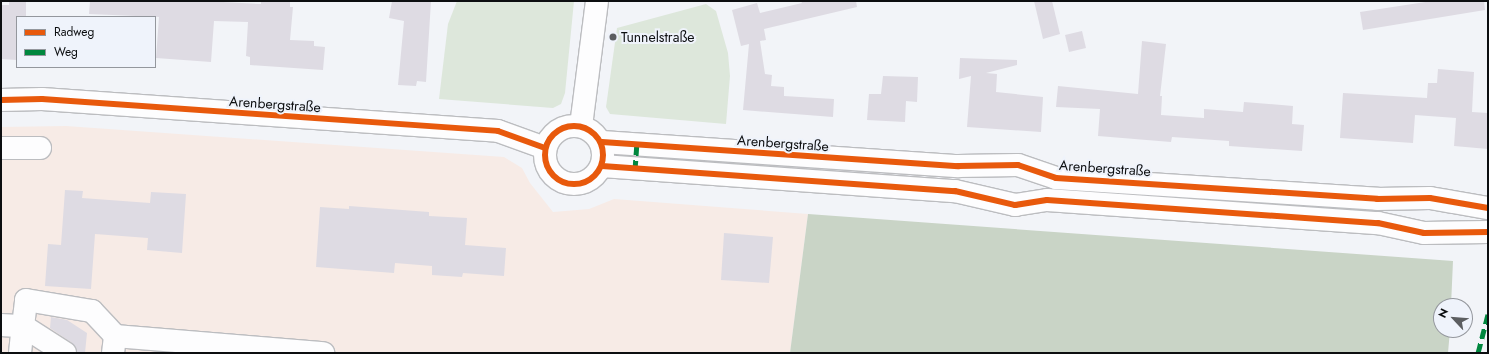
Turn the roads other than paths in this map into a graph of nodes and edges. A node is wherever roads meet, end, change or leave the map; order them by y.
1 (597, 1) edge
2 (1, 100) edge
3 (581, 126) junction
4 (602, 142) junction
5 (1, 148) edge
6 (40, 148) dead end
7 (545, 148) junction
8 (602, 166) junction
9 (1488, 208) edge
10 (1488, 232) edge
11 (1, 325) edge
12 (23, 326) junction
13 (114, 344) edge
14 (20, 353) edge
15 (65, 353) edge
16 (323, 353) edge

1 - 3 street
2 - 7 street, Arenbergstraße
3 - 4 street
3 - 7 street
4 - 8 street
4 - 9 street, Arenbergstraße
5 - 6 street
7 - 8 street
8 - 10 street
11 - 12 street
12 - 13 street
12 - 14 street
12 - 15 street
13 - 16 street

